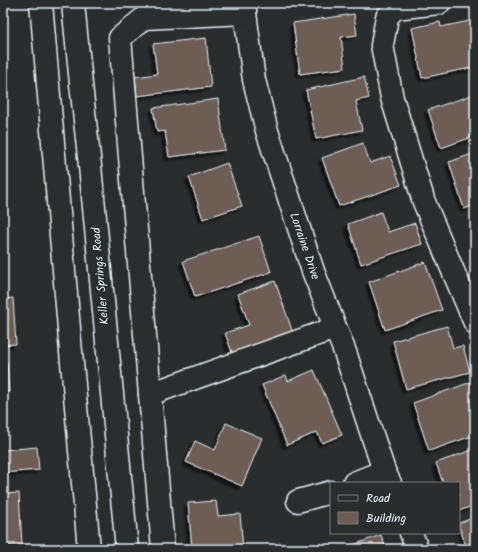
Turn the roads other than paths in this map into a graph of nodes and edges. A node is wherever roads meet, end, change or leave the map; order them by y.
1 (41, 3) edge
2 (73, 3) edge
3 (439, 3) edge
4 (245, 8) edge
5 (475, 323) edge
6 (335, 328) junction
7 (150, 394) junction
8 (387, 477) edge
9 (360, 482) edge
10 (330, 492) edge
11 (298, 501) dead end
12 (411, 534) edge
13 (89, 549) edge
14 (127, 549) edge
15 (163, 549) edge
16 (417, 549) edge

1 - 13 main road
2 - 14 main road, Keller Springs Road
3 - 5 main road
4 - 6 main road, Lorraine Drive
4 - 7 main road
6 - 7 main road
6 - 8 main road, Lorraine Drive
7 - 15 main road
8 - 9 main road
10 - 11 main road
12 - 16 main road

